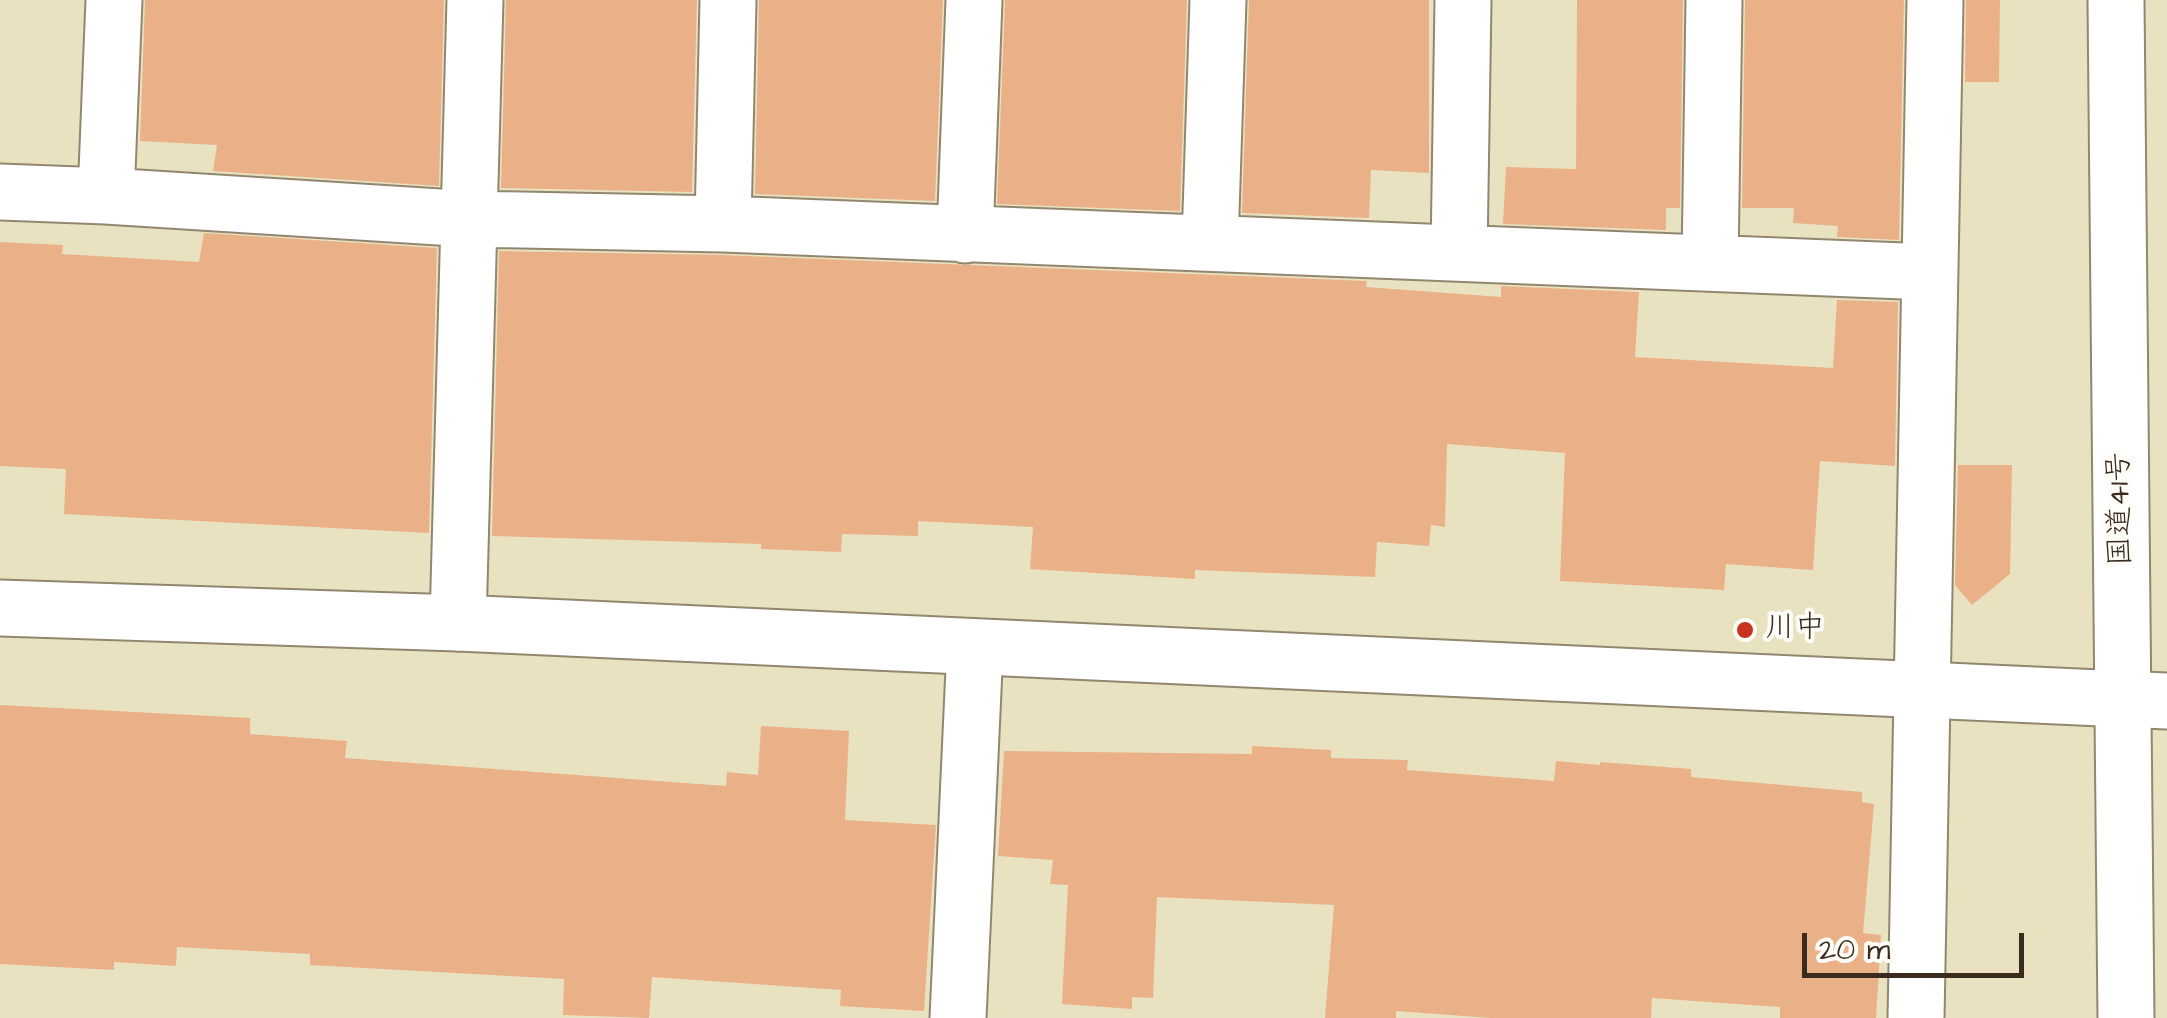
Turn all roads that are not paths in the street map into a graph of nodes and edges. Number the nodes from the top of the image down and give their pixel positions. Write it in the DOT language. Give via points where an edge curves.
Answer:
graph roads {
  1 [pos="114,0"];
  2 [pos="476,0"];
  3 [pos="728,0"];
  4 [pos="974,0"];
  5 [pos="1218,0"];
  6 [pos="1463,0"];
  7 [pos="1714,0"];
  8 [pos="1935,0"];
  9 [pos="2116,0"];
  10 [pos="0,192"];
  11 [pos="106,196"];
  12 [pos="470,218"];
  13 [pos="723,224"];
  14 [pos="965,234"];
  15 [pos="1210,243"];
  16 [pos="1459,253"];
  17 [pos="1710,263"];
  18 [pos="1929,272"];
  19 [pos="0,608"];
  20 [pos="458,623"];
  21 [pos="975,647"];
  22 [pos="1921,691"];
  23 [pos="2146,700"];
  24 [pos="958,1018"];
  25 [pos="1916,1018"];
  26 [pos="2126,1018"];
  1 -- 11 [label="main road"];
  2 -- 12 [label="main road"];
  3 -- 13 [label="main road"];
  4 -- 14 [label="main road"];
  5 -- 15 [label="main road"];
  6 -- 16 [label="main road"];
  7 -- 17 [label="main road"];
  8 -- 18 [label="main road"];
  9 -- 23 [label="main road, 国道41号"];
  10 -- 11 [label="main road"];
  11 -- 12 [label="main road"];
  12 -- 13 [label="main road"];
  12 -- 20 [label="main road"];
  13 -- 14 [label="main road"];
  14 -- 15 [label="main road"];
  15 -- 16 [label="main road"];
  16 -- 17 [label="main road"];
  17 -- 18 [label="main road"];
  18 -- 22 [label="main road"];
  19 -- 20 [label="main road"];
  20 -- 21 [label="main road"];
  21 -- 22 [label="main road"];
  21 -- 24 [label="main road"];
  22 -- 23 [label="main road"];
  22 -- 25 [label="main road"];
  23 -- 26 [label="main road, 国道41号"];
}
